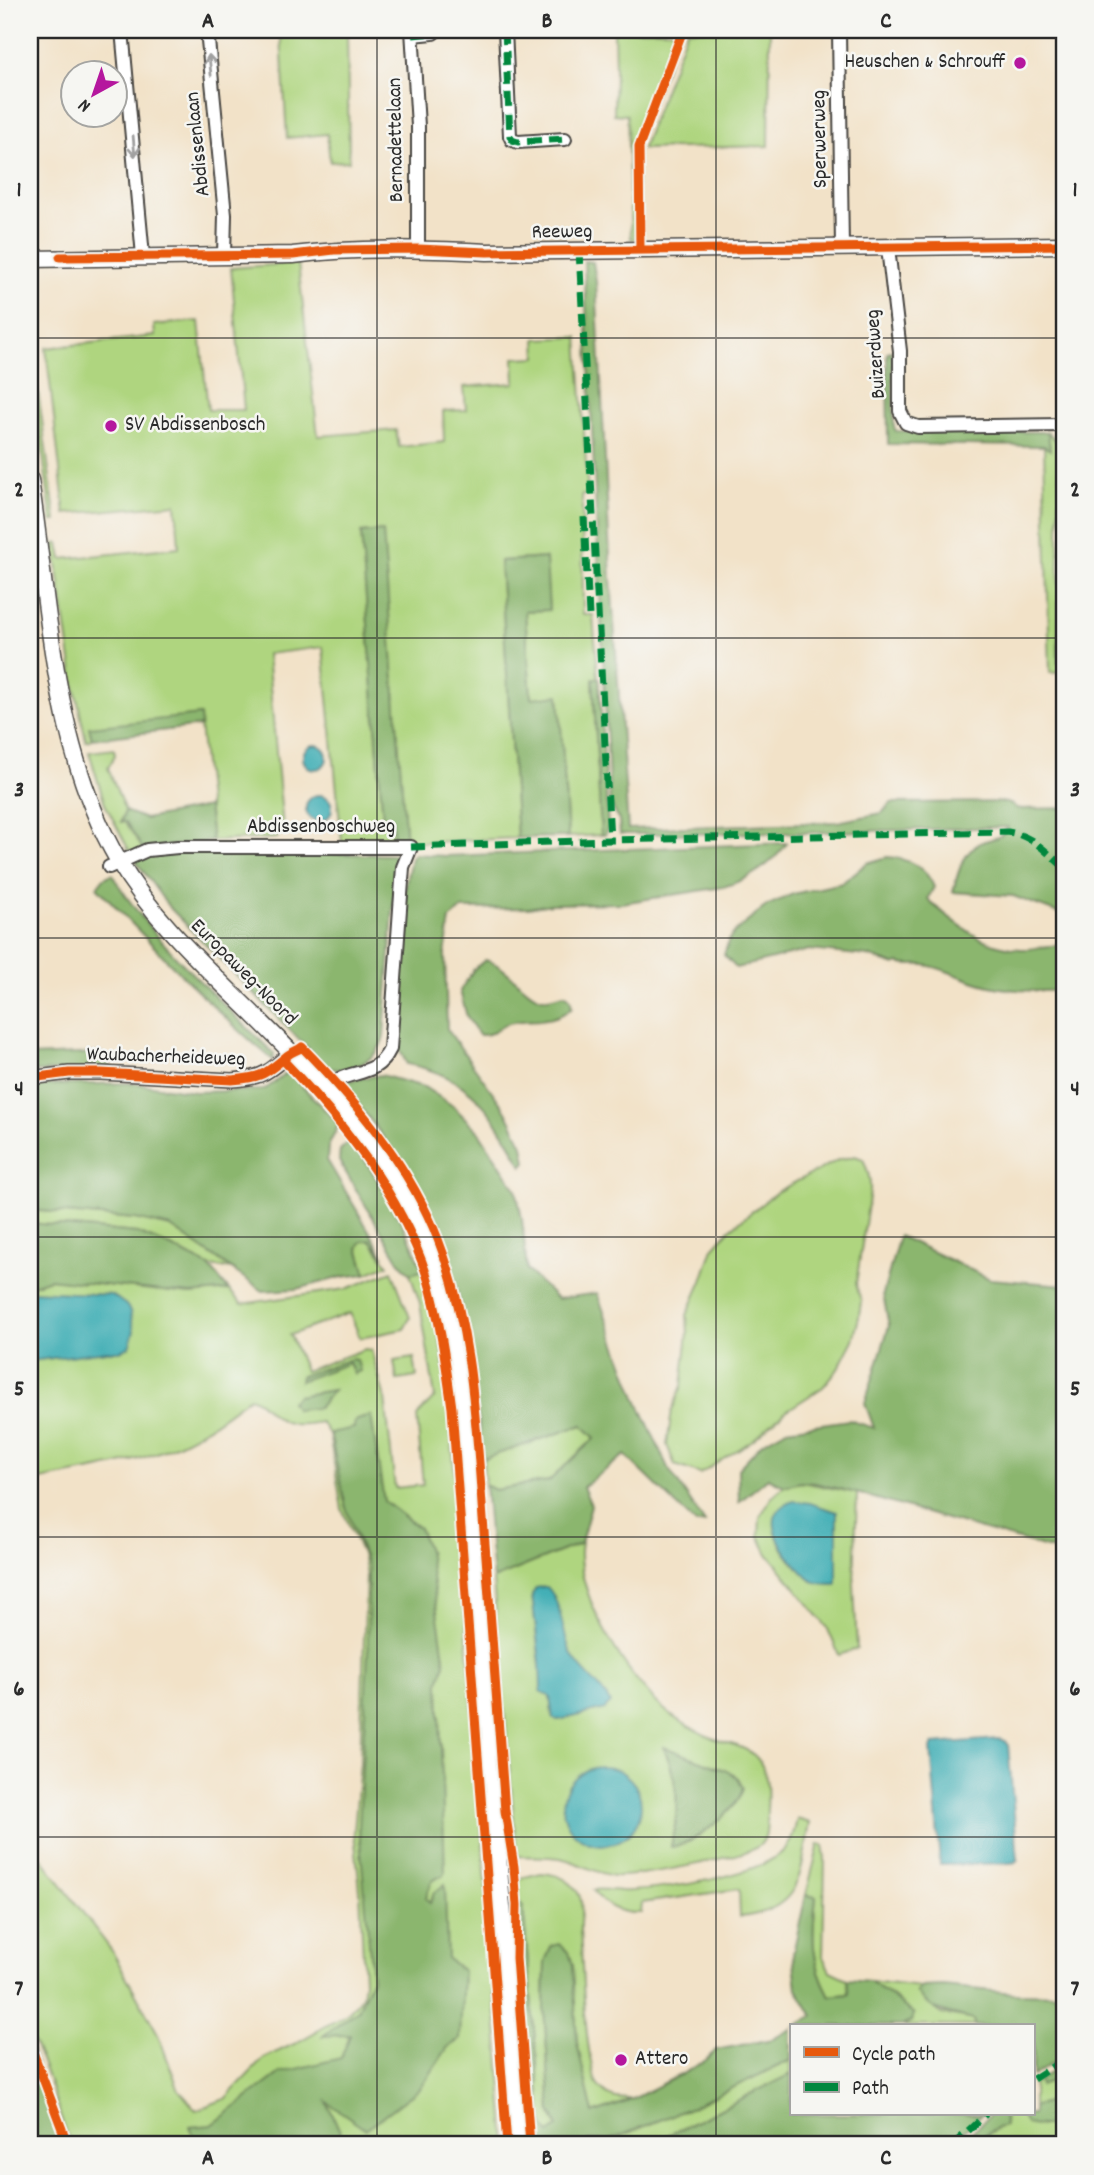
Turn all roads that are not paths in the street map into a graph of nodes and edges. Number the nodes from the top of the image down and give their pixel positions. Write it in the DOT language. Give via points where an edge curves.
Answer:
graph roads {
  1 [pos="122,30"];
  2 [pos="207,30"];
  3 [pos="436,30"];
  4 [pos="505,30"];
  5 [pos="839,30"];
  6 [pos="412,32"];
  7 [pos="565,139"];
  8 [pos="1064,245"];
  9 [pos="842,248"];
  10 [pos="888,248"];
  11 [pos="418,249"];
  12 [pos="224,255"];
  13 [pos="144,256"];
  14 [pos="30,259"];
  15 [pos="1064,425"];
  16 [pos="30,480"];
  17 [pos="114,865"];
  18 [pos="291,1052"];
  19 [pos="30,1078"];
  20 [pos="326,1087"];
  21 [pos="520,2145"];
  1 -- 13 [label="street, one-way"];
  12 -- 2 [label="street, Abdissenlaan, one-way" via="225,215"];
  3 -- 6 [label="street"];
  4 -- 7 [label="street" via="512,140"];
  5 -- 9 [label="street, Sperwerweg"];
  6 -- 11 [label="street, Bernadettelaan"];
  8 -- 10 [label="street, Reeweg"];
  9 -- 10 [label="street, Reeweg"];
  9 -- 11 [label="street, Reeweg"];
  10 -- 15 [label="street, Buizerdweg" via="900,351 900,411 906,423 919,427"];
  11 -- 12 [label="street, Reeweg"];
  12 -- 13 [label="street, Reeweg"];
  13 -- 14 [label="street, Reeweg"];
  16 -- 17 [label="street, Europaweg-Noord" via="72,747"];
  17 -- 18 [label="street, Europaweg-Noord" via="186,948"];
  17 -- 20 [label="street, Abdissenboschweg" via="146,850 178,847 411,847 403,867 390,1049 373,1069 334,1080"];
  18 -- 19 [label="street, Waubacherheideweg" via="254,1079 80,1073"];
  18 -- 20 [label="street, Europaweg-Noord"];
  20 -- 21 [label="street, Europaweg-Noord" via="370,1142 412,1209 436,1269 454,1339 464,1408"];
}
